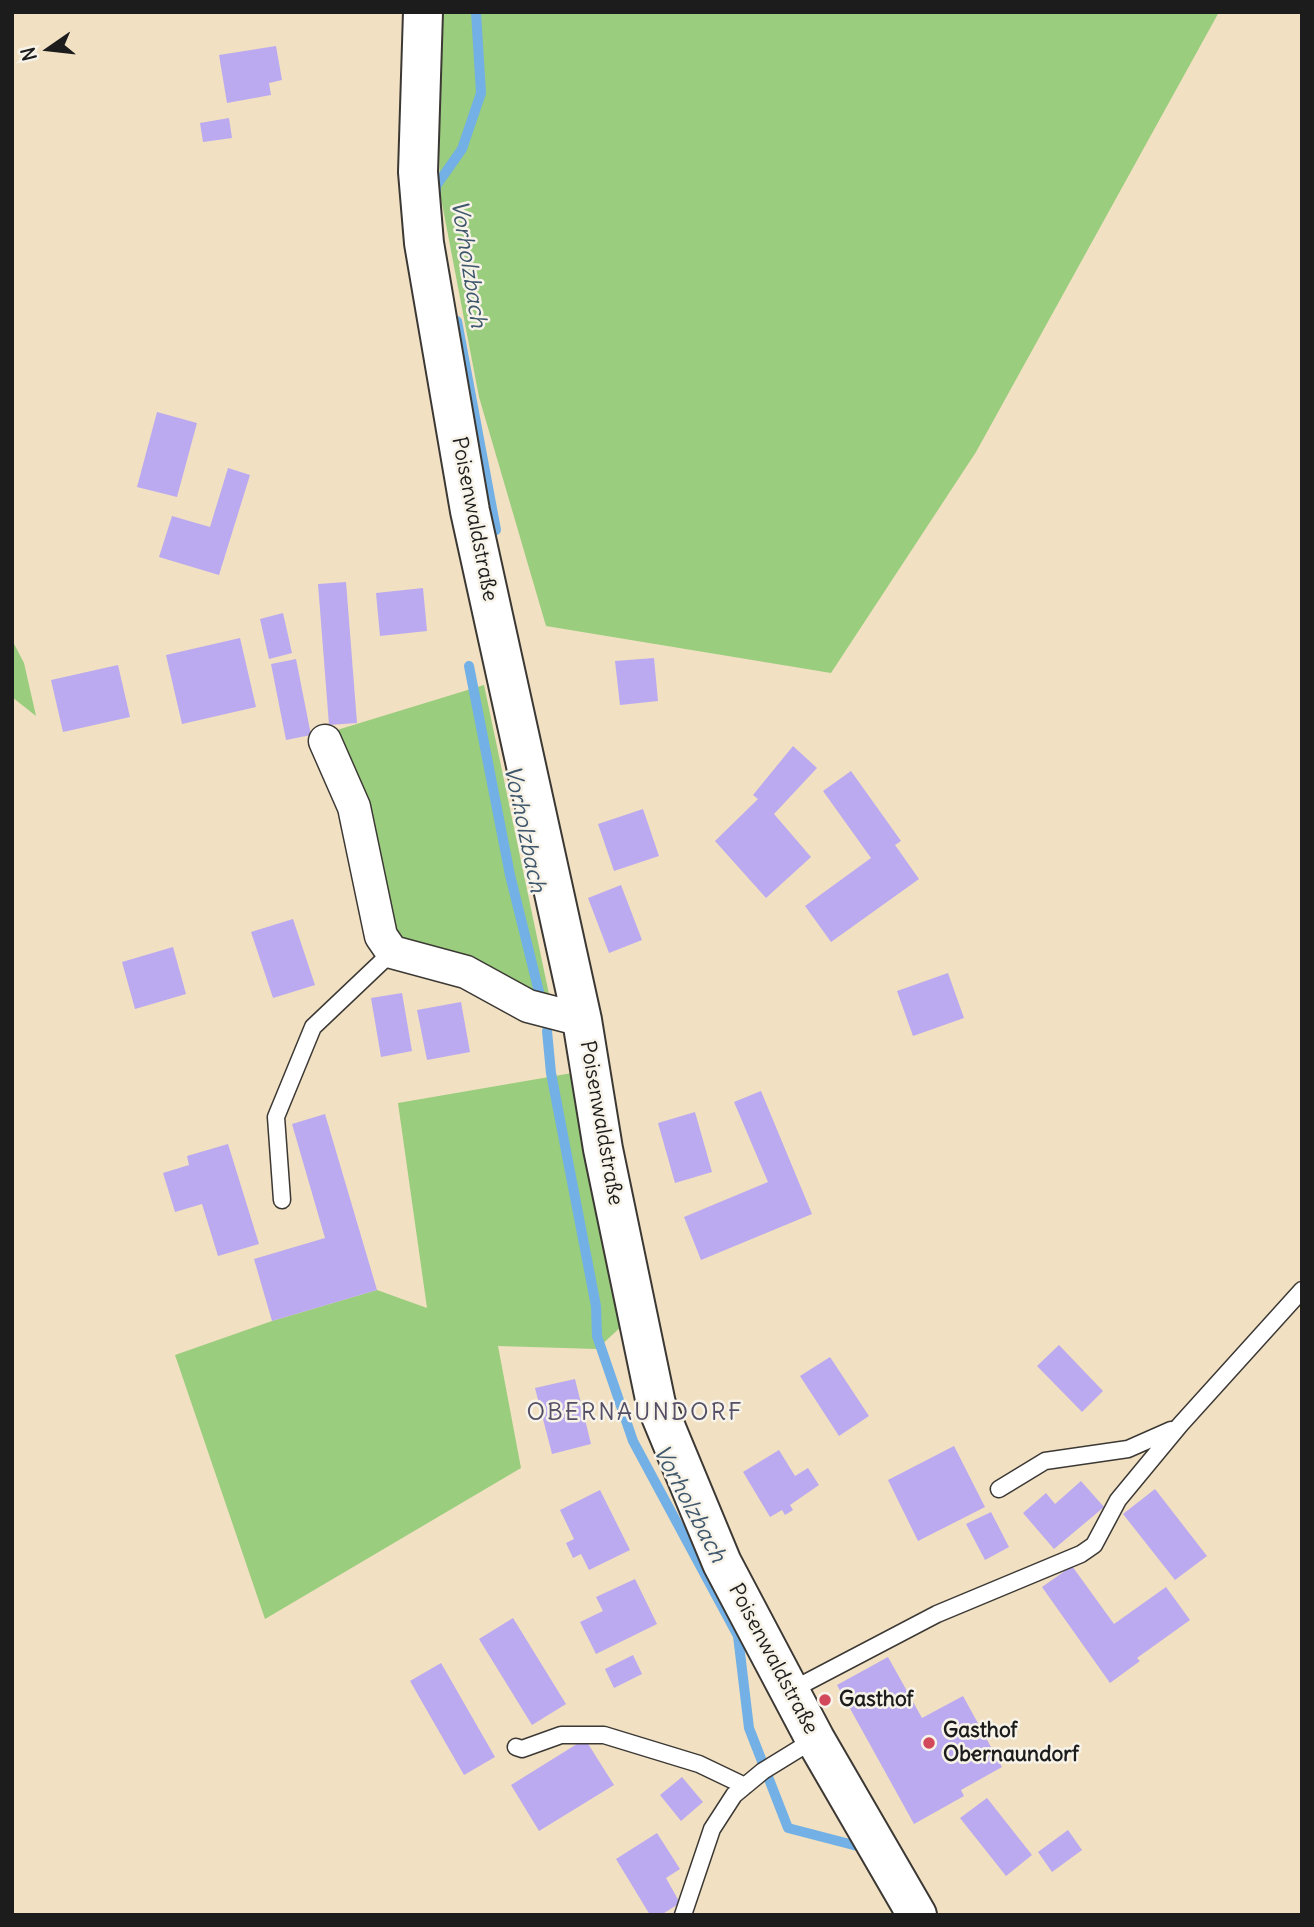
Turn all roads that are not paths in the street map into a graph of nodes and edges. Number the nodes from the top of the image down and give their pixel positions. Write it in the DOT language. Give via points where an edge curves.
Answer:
graph roads {
  1 [pos="423,12"];
  2 [pos="325,741"];
  3 [pos="392,952"];
  4 [pos="582,1020"];
  5 [pos="282,1200"];
  6 [pos="1302,1290"];
  7 [pos="1180,1425"];
  8 [pos="999,1489"];
  9 [pos="790,1691"];
  10 [pos="816,1740"];
  11 [pos="516,1747"];
  12 [pos="747,1784"];
  13 [pos="683,1915"];
  14 [pos="917,1915"];
  1 -- 4 [label="street, Poisenwaldstraße" via="418,172 424,243 470,511"];
  2 -- 3 [label="street" via="354,807 382,936"];
  3 -- 4 [label="street, Poisenwaldstraße" via="466,972 528,1006"];
  3 -- 5 [label="lane" via="313,1027 276,1117"];
  4 -- 9 [label="street, Poisenwaldstraße" via="603,1149 656,1404 722,1563"];
  6 -- 7 [label="lane"];
  7 -- 8 [label="lane" via="1128,1449 1045,1461"];
  7 -- 9 [label="lane" via="1118,1500 1094,1545 1081,1554 937,1614"];
  9 -- 10 [label="street, Poisenwaldstraße"];
  10 -- 12 [label="lane"];
  10 -- 14 [label="street, Poisenwaldstraße"];
  11 -- 12 [label="lane" via="561,1735 604,1735"];
  12 -- 13 [label="lane" via="734,1795 712,1829"];
}
